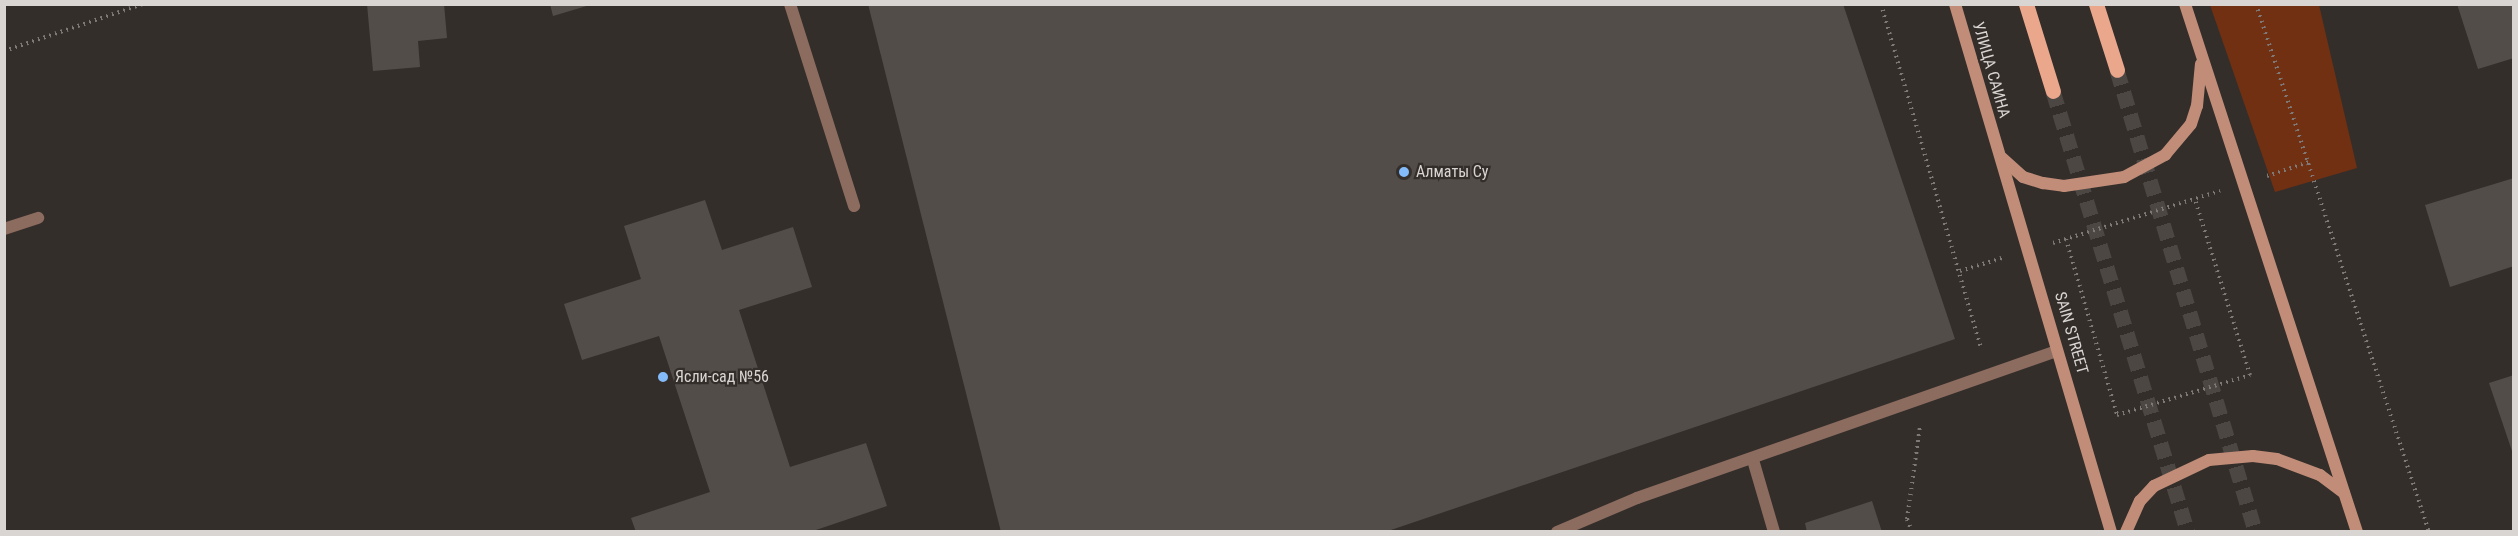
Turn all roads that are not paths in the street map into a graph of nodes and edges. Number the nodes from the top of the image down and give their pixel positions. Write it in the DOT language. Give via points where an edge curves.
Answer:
graph roads {
  1 [pos="790,4"];
  2 [pos="1955,4"];
  3 [pos="2026,4"];
  4 [pos="2096,4"];
  5 [pos="2185,4"];
  6 [pos="2202,53"];
  7 [pos="2117,70"];
  8 [pos="2053,91"];
  9 [pos="1995,144"];
  10 [pos="854,206"];
  11 [pos="38,218"];
  12 [pos="4,229"];
  13 [pos="2057,351"];
  14 [pos="1753,460"];
  15 [pos="2345,494"];
  16 [pos="1557,531"];
  17 [pos="1774,531"];
  18 [pos="2111,531"];
  19 [pos="2126,531"];
  20 [pos="2357,531"];
  1 -- 10 [label="lane"];
  2 -- 9 [label="main road, УЛИЦА САИНА"];
  3 -- 8 [label="main road"];
  4 -- 7 [label="main road"];
  5 -- 6 [label="main road"];
  6 -- 9 [label="main road" via="2200,90 2191,124 2165,154 2124,177 2064,186 2043,183 2011,170"];
  6 -- 15 [label="main road"];
  9 -- 13 [label="main road, SAIN STREET"];
  11 -- 12 [label="lane"];
  13 -- 14 [label="lane"];
  13 -- 18 [label="main road, SAIN STREET"];
  14 -- 16 [label="lane" via="1637,498"];
  14 -- 17 [label="lane"];
  15 -- 19 [label="main road" via="2320,475 2277,459 2253,456 2209,460 2154,486 2140,501"];
  15 -- 20 [label="main road"];
}
